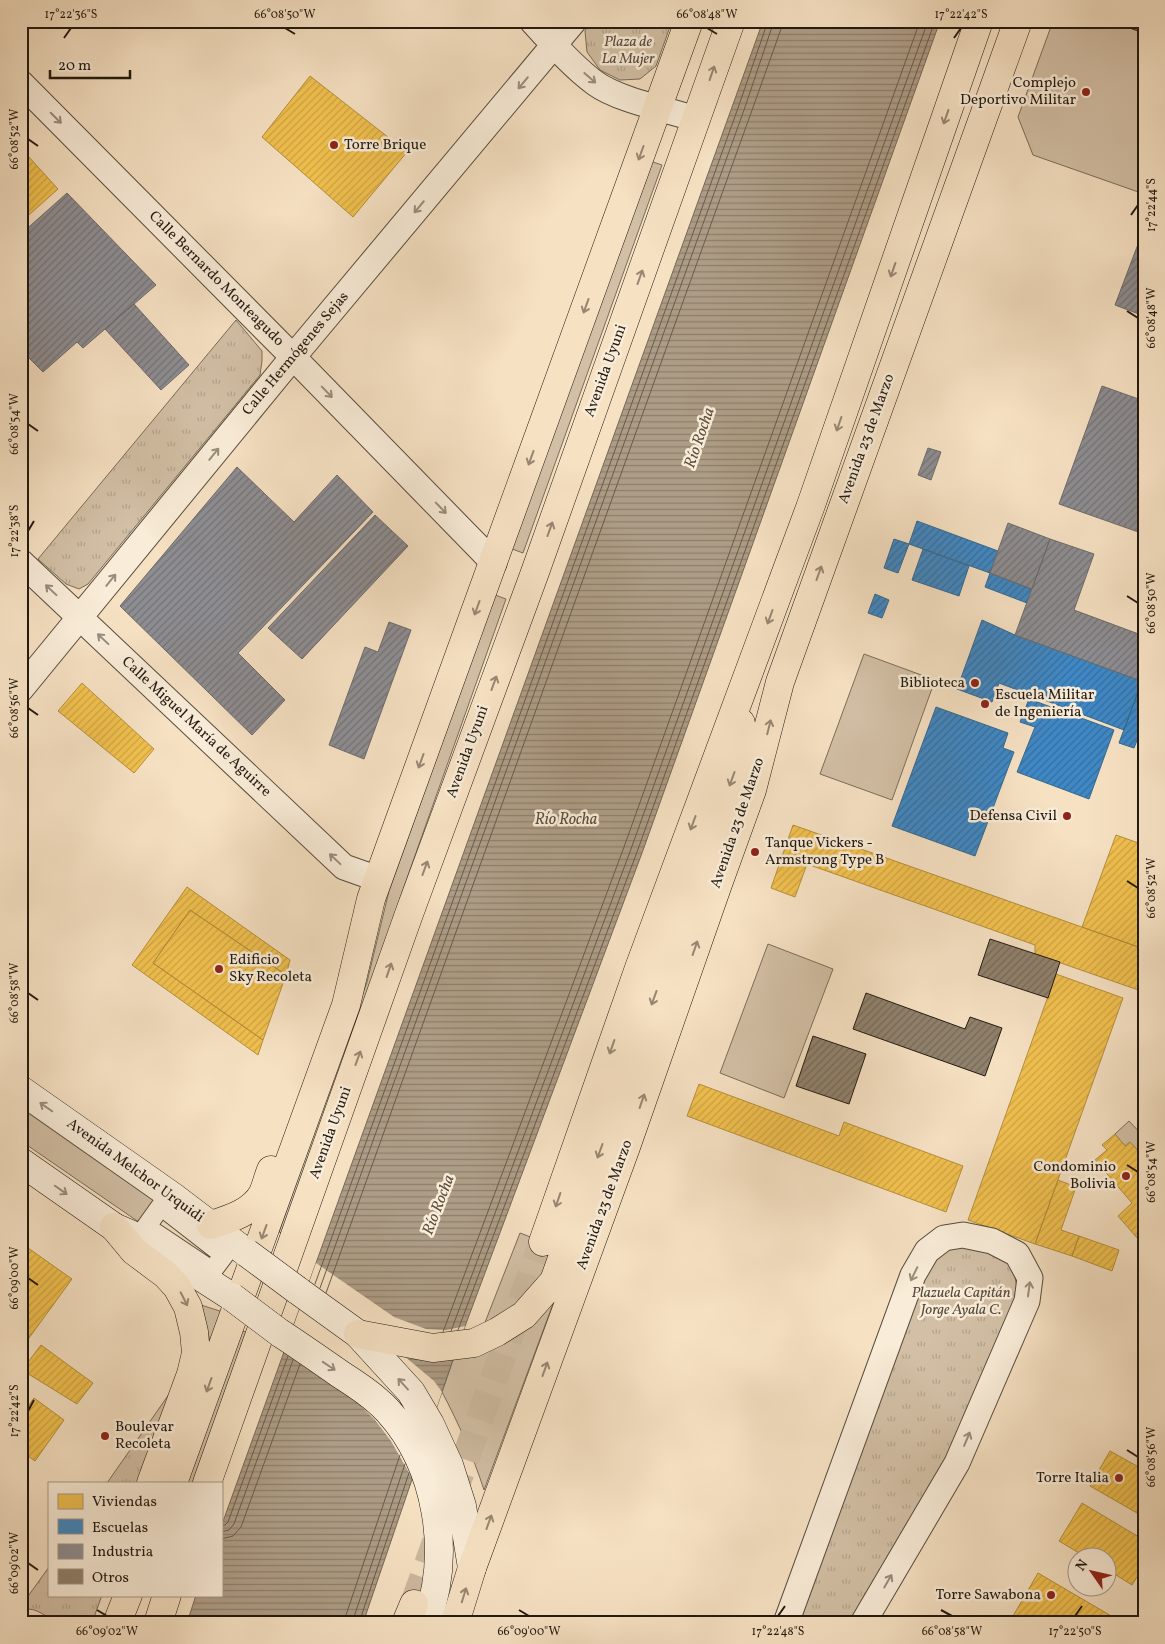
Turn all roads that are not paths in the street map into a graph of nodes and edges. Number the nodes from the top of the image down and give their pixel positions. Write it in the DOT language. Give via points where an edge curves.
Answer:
graph roads {
  1 [pos="532,21"];
  2 [pos="574,21"];
  3 [pos="688,21"];
  4 [pos="731,21"];
  5 [pos="980,21"];
  6 [pos="1018,21"];
  7 [pos="554,45"];
  8 [pos="21,83"];
  9 [pos="658,107"];
  10 [pos="696,119"];
  11 [pos="293,357"];
  12 [pos="21,562"];
  13 [pos="494,563"];
  14 [pos="80,617"];
  15 [pos="746,679"];
  16 [pos="21,689"];
  17 [pos="375,889"];
  18 [pos="21,1090"];
  19 [pos="21,1162"];
  20 [pos="211,1225"];
  21 [pos="114,1228"];
  22 [pos="544,1242"];
  23 [pos="358,1334"];
  24 [pos="152,1482"];
  25 [pos="173,1482"];
  26 [pos="207,1482"];
  27 [pos="472,1568"];
  28 [pos="167,1596"];
  29 [pos="415,1616"];
  30 [pos="158,1623"];
  31 [pos="455,1623"];
  32 [pos="786,1623"];
  33 [pos="863,1623"];
  1 -- 7 [label="street"];
  2 -- 7 [label="street, Calle Hermógenes Sejas"];
  3 -- 9 [label="main road, Avenida Uyuni"];
  10 -- 4 [label="main road, Avenida Uyuni, one-way"];
  5 -- 15 [label="main road, Avenida 23 de Marzo, one-way" via="811,506"];
  27 -- 6 [label="main road, Avenida 23 de Marzo, one-way" via="752,790 780,682"];
  7 -- 9 [label="street, one-way" via="595,83 611,92"];
  7 -- 11 [label="street, Calle Hermógenes Sejas, one-way"];
  8 -- 11 [label="street, Calle Bernardo Monteagudo, one-way"];
  9 -- 10 [label="street"];
  9 -- 13 [label="main road, Avenida Uyuni, one-way"];
  26 -- 10 [label="main road, Avenida Uyuni, one-way" via="408,914 534,575"];
  11 -- 13 [label="street, Calle Bernardo Monteagudo, one-way"];
  14 -- 11 [label="street, Calle Hermógenes Sejas, one-way"];
  14 -- 12 [label="street, Calle Miguel María de Aguirre, one-way"];
  13 -- 17 [label="main road, Avenida Uyuni, one-way"];
  14 -- 16 [label="street, Calle Hermógenes Sejas"];
  17 -- 14 [label="street, Calle Miguel María de Aguirre, one-way" via="344,867"];
  15 -- 22 [label="main road, Avenida 23 de Marzo, one-way" via="639,968"];
  15 -- 23 [label="main road, one-way" via="736,768 554,1281 524,1315 474,1342 433,1348"];
  17 -- 20 [label="main road" via="340,970 263,1193 246,1211"];
  17 -- 25 [label="main road, Avenida Uyuni, one-way" via="346,1005"];
  20 -- 18 [label="main road, Avenida Melchor Urquidi, one-way"];
  19 -- 21 [label="main road, one-way"];
  20 -- 23 [label="main road, Avenida Melchor Urquidi, bridge"];
  21 -- 24 [label="main road, one-way" via="134,1251 177,1287 188,1307 194,1332 196,1353 191,1374"];
  21 -- 29 [label="main road, one-way, bridge" via="142,1239 232,1297 372,1395 401,1427 419,1457 432,1498 440,1540 438,1572"];
  27 -- 23 [label="main road, Avenida Melchor Urquidi, one-way" via="462,1506 430,1424 411,1392"];
  31 -- 27 [label="main road, Avenida 23 de Marzo, one-way"];
  28 -- 30 [label="main road"];
  33 -- 32 [label="street, one-way" via="956,1463 1027,1301 1030,1278 1016,1254 992,1242 963,1235 944,1238 926,1251 913,1274"];
}
